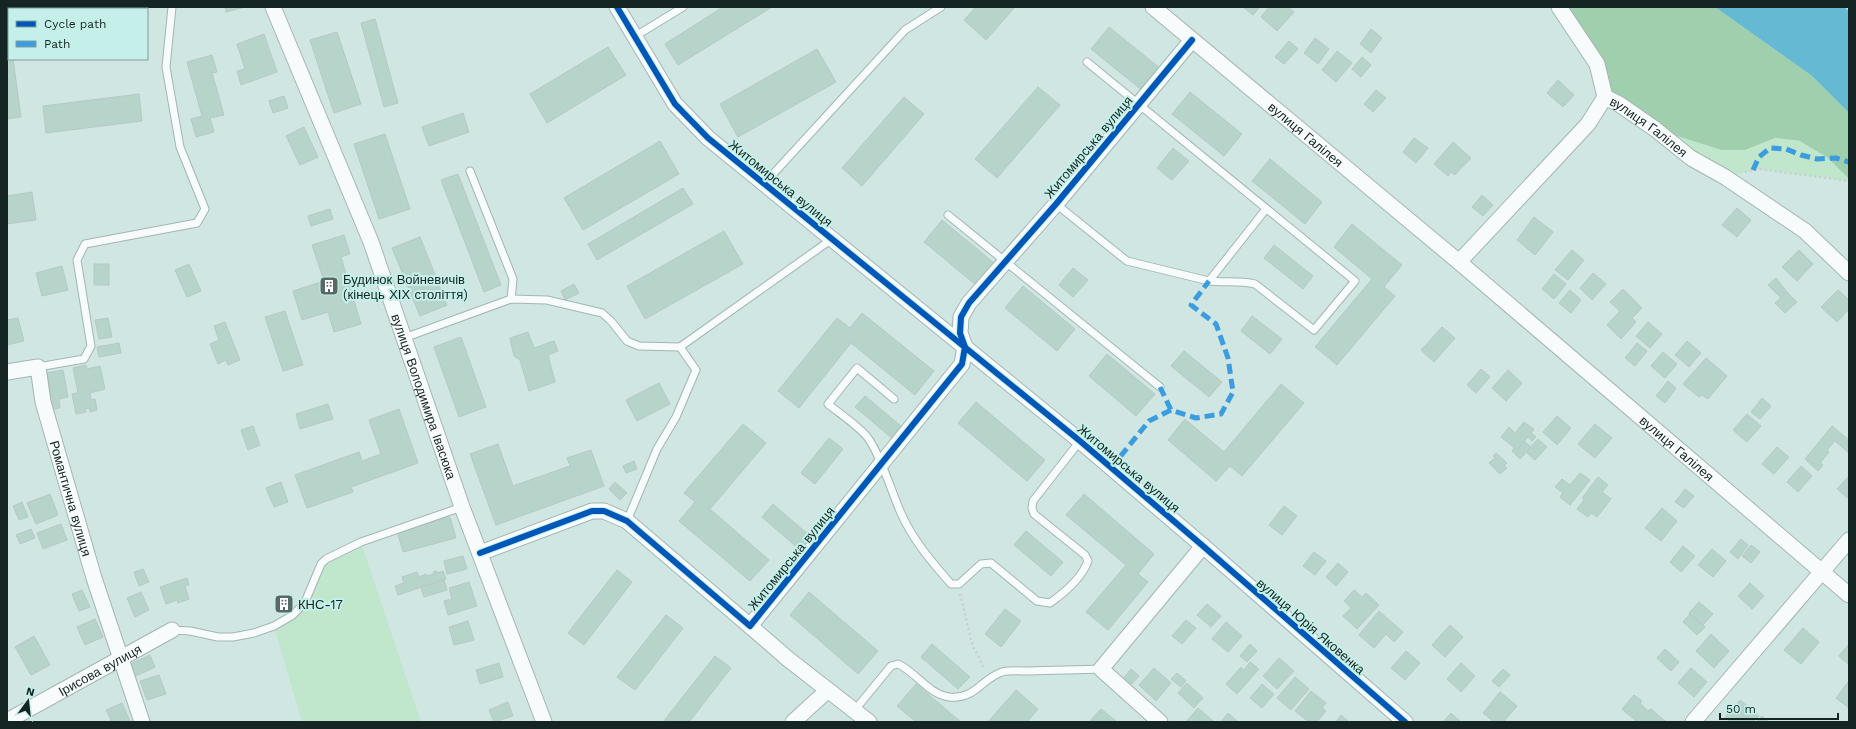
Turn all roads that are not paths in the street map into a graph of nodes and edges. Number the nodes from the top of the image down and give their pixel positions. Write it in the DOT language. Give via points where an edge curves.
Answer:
graph roads {
  1 [pos="172,7"];
  2 [pos="616,7"];
  3 [pos="684,7"];
  4 [pos="942,7"];
  5 [pos="1153,7"];
  6 [pos="1559,7"];
  7 [pos="275,8"];
  8 [pos="634,37"];
  9 [pos="1192,40"];
  10 [pos="1087,62"];
  11 [pos="1605,97"];
  12 [pos="1138,104"];
  13 [pos="470,171"];
  14 [pos="764,184"];
  15 [pos="1056,204"];
  16 [pos="1266,209"];
  17 [pos="948,215"];
  18 [pos="833,239"];
  19 [pos="1005,262"];
  20 [pos="1459,262"];
  21 [pos="1849,273"];
  22 [pos="1209,280"];
  23 [pos="511,300"];
  24 [pos="403,338"];
  25 [pos="680,347"];
  26 [pos="965,347"];
  27 [pos="38,367"];
  28 [pos="7,372"];
  29 [pos="1160,387"];
  30 [pos="894,399"];
  31 [pos="1080,441"];
  32 [pos="881,464"];
  33 [pos="462,507"];
  34 [pos="626,521"];
  35 [pos="1849,540"];
  36 [pos="1204,546"];
  37 [pos="480,554"];
  38 [pos="1822,572"];
  39 [pos="1849,595"];
  40 [pos="750,626"];
  41 [pos="172,630"];
  42 [pos="122,658"];
  43 [pos="1101,669"];
  44 [pos="828,690"];
  45 [pos="854,711"];
  46 [pos="7,721"];
  47 [pos="142,722"];
  48 [pos="544,722"];
  49 [pos="793,722"];
  50 [pos="869,722"];
  51 [pos="1160,722"];
  52 [pos="1405,722"];
  53 [pos="1693,722"];
  1 -- 27 [label="lane" via="166,67 180,147 205,209 197,223 86,244 77,260 91,346 84,359"];
  2 -- 8 [label="street, Житомирська вулиця"];
  3 -- 8 [label="lane"];
  4 -- 14 [label="lane" via="906,30"];
  5 -- 9 [label="street, вулиця Галілея"];
  6 -- 11 [label="street" via="1597,64"];
  7 -- 24 [label="street, вулиця Володимира Івасюка" via="371,242"];
  8 -- 14 [label="street, Житомирська вулиця" via="675,104 708,138"];
  9 -- 12 [label="street, Житомирська вулиця"];
  9 -- 20 [label="street, вулиця Галілея"];
  10 -- 12 [label="lane"];
  11 -- 20 [label="street, вулиця Галілея" via="1588,124"];
  11 -- 21 [label="street, вулиця Галілея" via="1656,129 1691,158 1725,177 1805,231"];
  12 -- 15 [label="street, Житомирська вулиця"];
  12 -- 16 [label="lane"];
  13 -- 23 [label="lane" via="513,279"];
  14 -- 18 [label="street, Житомирська вулиця"];
  15 -- 19 [label="street, Житомирська вулиця"];
  15 -- 22 [label="lane" via="1127,261"];
  16 -- 22 [label="lane"];
  16 -- 22 [label="lane" via="1355,281 1314,330 1255,284"];
  17 -- 19 [label="lane"];
  18 -- 25 [label="lane"];
  18 -- 26 [label="street, Житомирська вулиця"];
  19 -- 26 [label="street, Житомирська вулиця" via="969,303 961,317 960,333"];
  19 -- 29 [label="lane"];
  20 -- 38 [label="street, вулиця Галілея"];
  23 -- 24 [label="lane"];
  23 -- 25 [label="lane" via="547,300 602,312 627,341 639,346"];
  24 -- 33 [label="street, вулиця Володимира Івасюка"];
  25 -- 34 [label="lane" via="696,370 676,417 657,449"];
  26 -- 31 [label="street, Житомирська вулиця"];
  26 -- 32 [label="street, Житомирська вулиця" via="962,364"];
  27 -- 28 [label="street"];
  27 -- 42 [label="street, Романтична вулиця" via="43,402 94,578"];
  30 -- 32 [label="lane" via="857,368 828,404 868,438"];
  31 -- 32 [label="lane" via="1033,501 1034,514 1085,555 1088,561 1085,570 1050,603 1037,601 991,563 981,564 959,584 951,584 923,552 900,513"];
  31 -- 36 [label="street, Житомирська вулиця"];
  32 -- 40 [label="street, Житомирська вулиця"];
  33 -- 37 [label="street, вулиця Володимира Івасюка"];
  33 -- 41 [label="lane" via="361,542 326,559 321,564 305,602 293,615 274,626 233,637"];
  34 -- 37 [label="street, Житомирська вулиця" via="604,511 592,511"];
  34 -- 40 [label="street, Житомирська вулиця"];
  35 -- 38 [label="street"];
  36 -- 43 [label="street"];
  36 -- 52 [label="street, вулиця Юрія Яковенка"];
  37 -- 48 [label="street, вулиця Володимира Івасюка"];
  38 -- 39 [label="street, вулиця Галілея"];
  38 -- 53 [label="street"];
  40 -- 44 [label="street"];
  41 -- 42 [label="street, Ірисова вулиця"];
  42 -- 46 [label="street, Ірисова вулиця"];
  42 -- 47 [label="street, Романтична вулиця"];
  43 -- 45 [label="lane" via="1003,672 985,681 976,691 960,697 948,697 936,693 907,668 898,664 891,666"];
  43 -- 51 [label="street"];
  44 -- 45 [label="street"];
  44 -- 49 [label="street"];
  45 -- 50 [label="street"];
}
